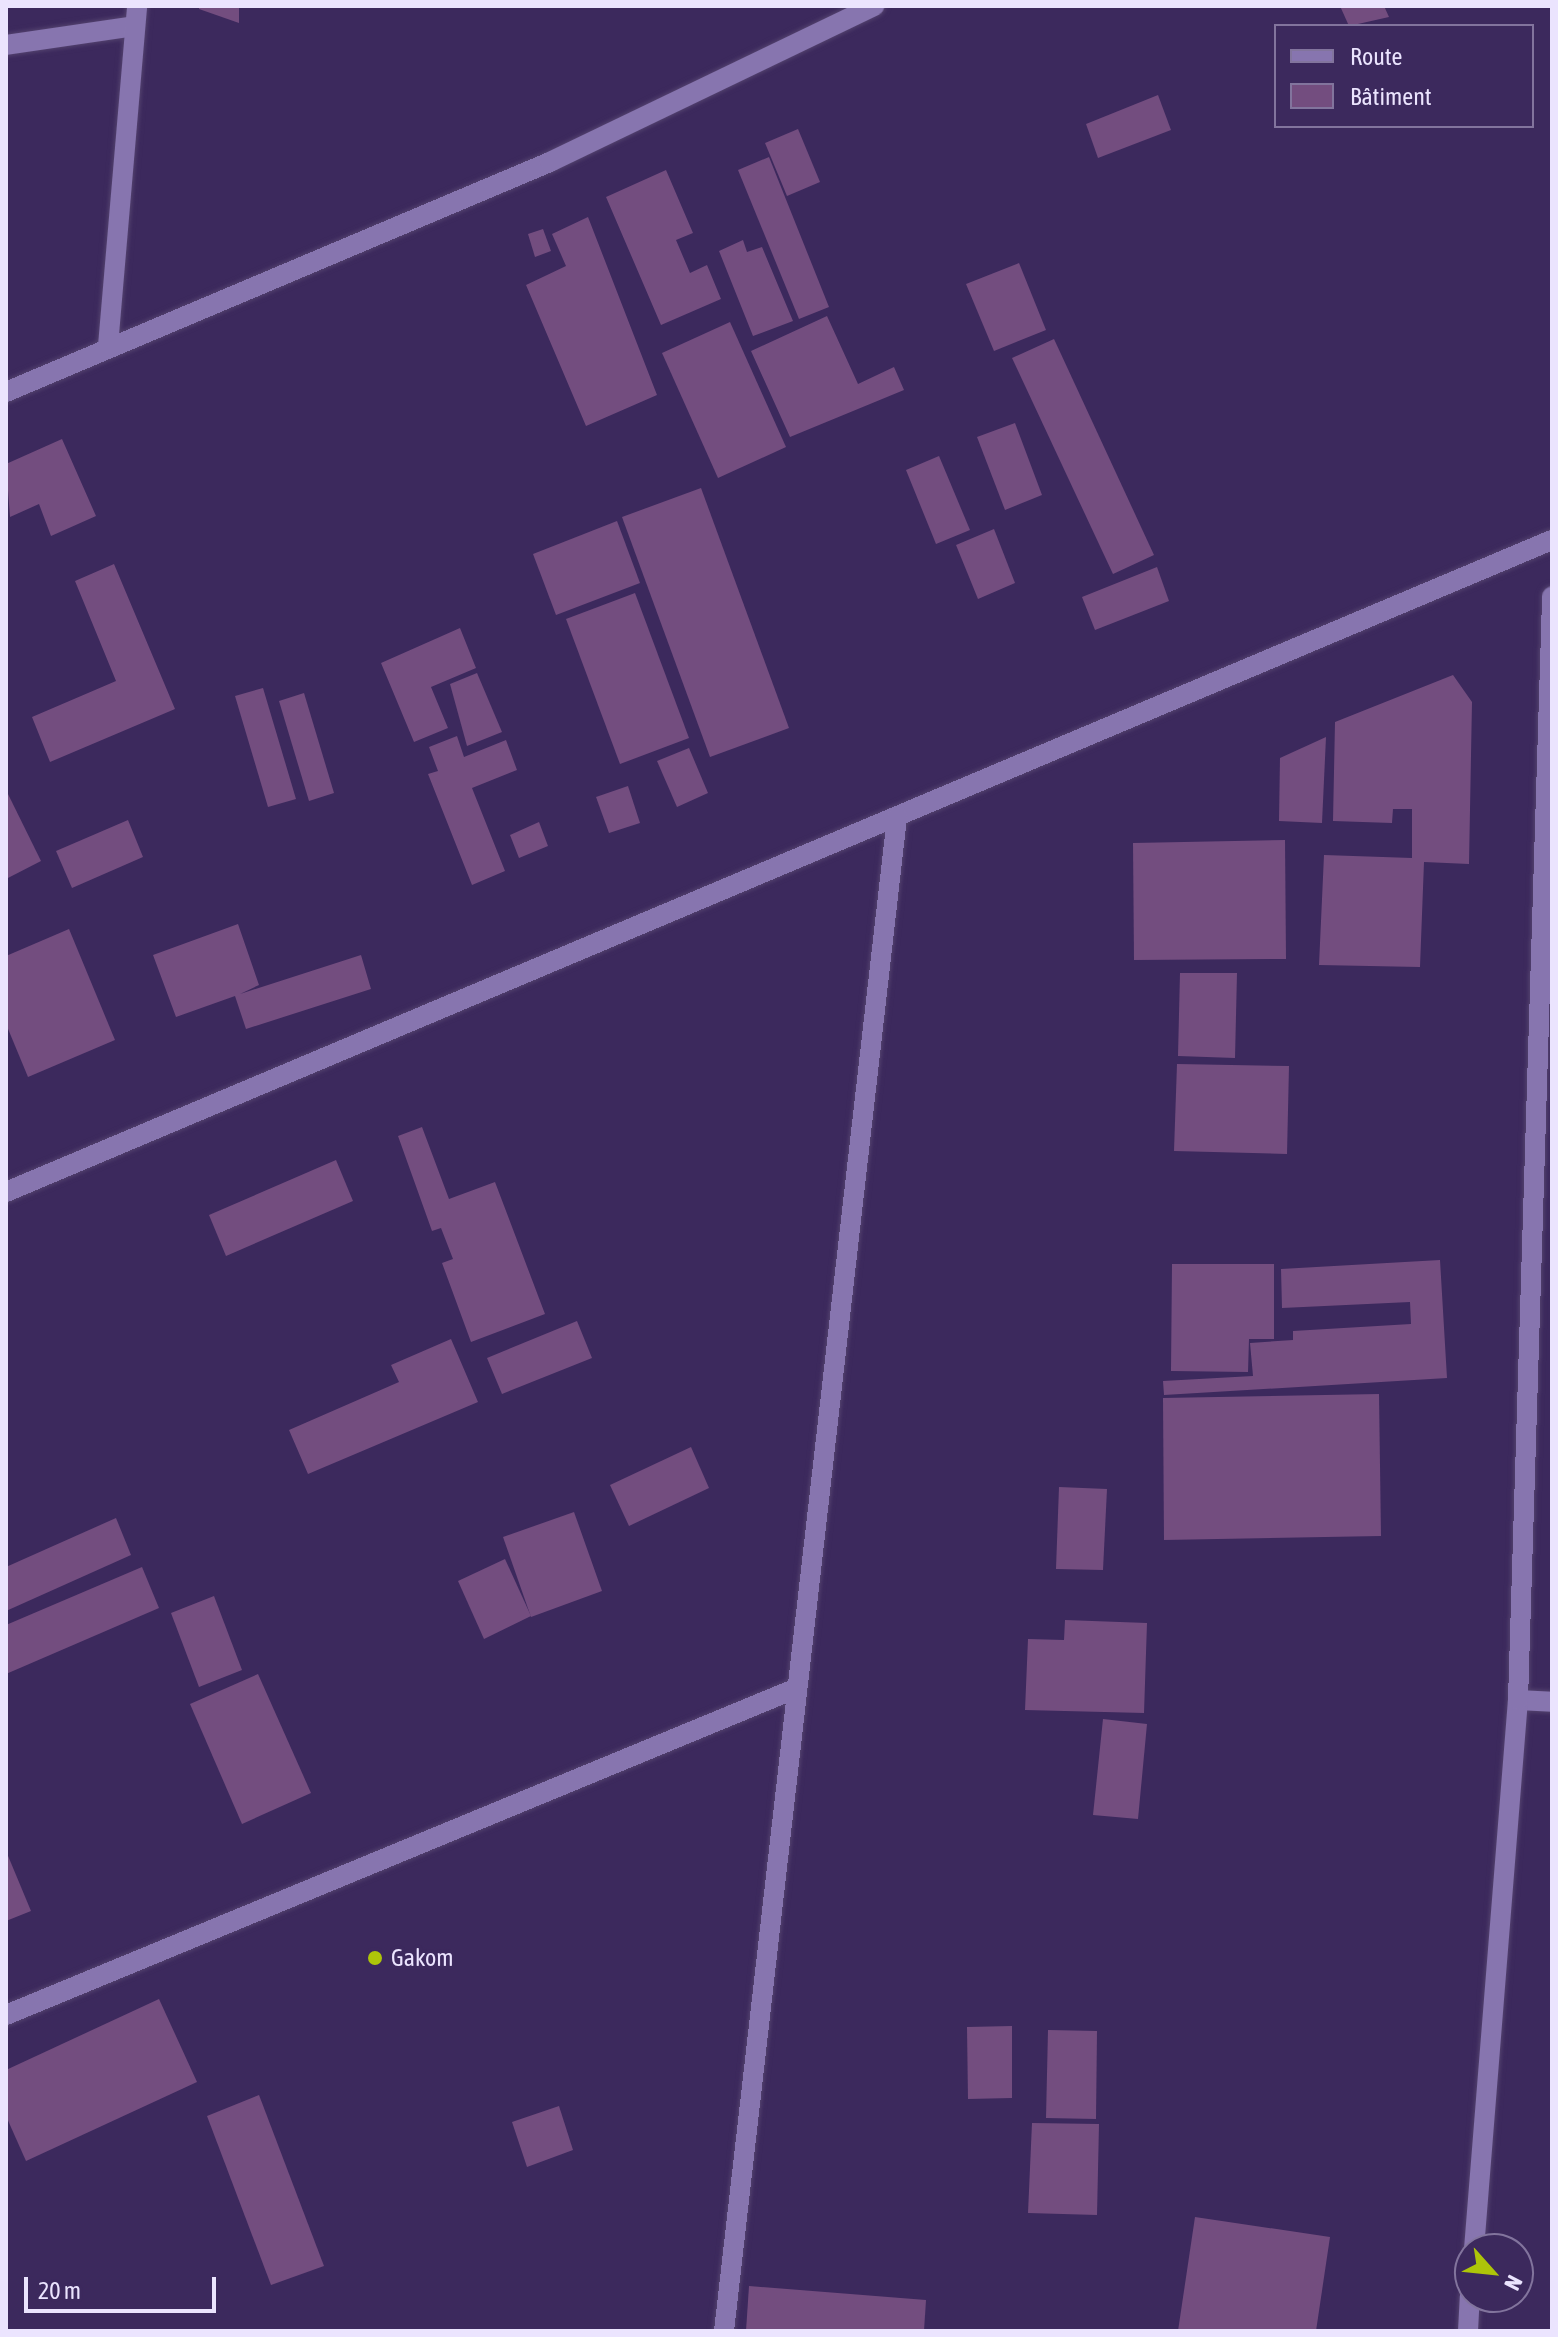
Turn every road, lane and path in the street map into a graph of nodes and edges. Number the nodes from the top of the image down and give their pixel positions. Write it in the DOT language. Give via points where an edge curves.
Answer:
graph roads {
  1 [pos="874,6"];
  2 [pos="845,11"];
  3 [pos="136,16"];
  4 [pos="6,45"];
  5 [pos="108,346"];
  6 [pos="6,392"];
  7 [pos="1552,540"];
  8 [pos="1552,597"];
  9 [pos="897,817"];
  10 [pos="6,1192"];
  11 [pos="792,1690"];
  12 [pos="1518,1700"];
  13 [pos="1552,1702"];
  14 [pos="6,2015"];
  15 [pos="1475,2233"];
  16 [pos="724,2331"];
  1 -- 2 [label="street"];
  2 -- 5 [label="street" via="550,162"];
  3 -- 4 [label="street"];
  3 -- 5 [label="street"];
  5 -- 6 [label="street"];
  7 -- 9 [label="street"];
  8 -- 12 [label="street"];
  9 -- 10 [label="street"];
  9 -- 11 [label="street"];
  11 -- 14 [label="street"];
  11 -- 16 [label="street"];
  12 -- 13 [label="street"];
  12 -- 15 [label="street"];
}
